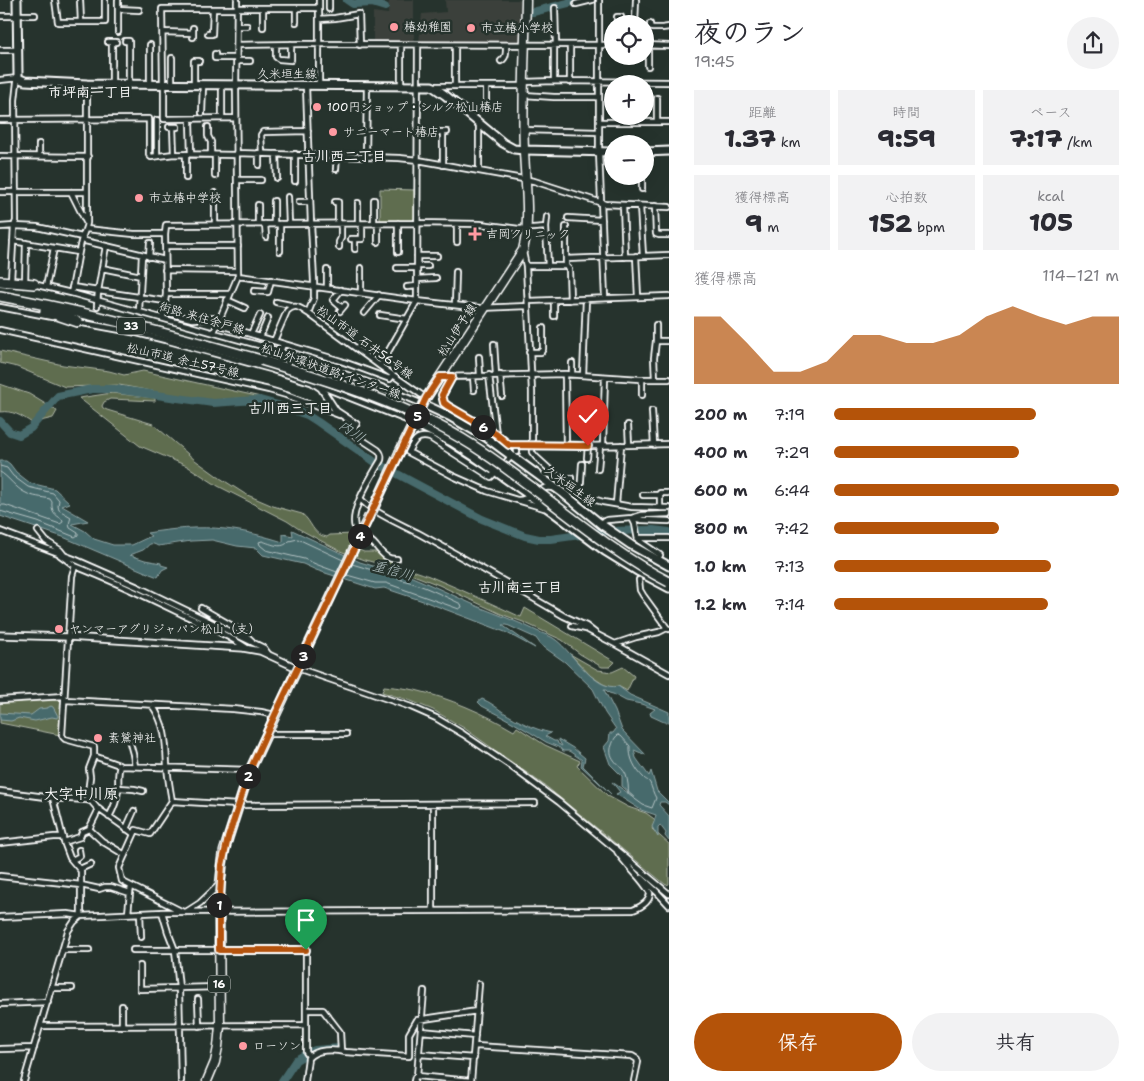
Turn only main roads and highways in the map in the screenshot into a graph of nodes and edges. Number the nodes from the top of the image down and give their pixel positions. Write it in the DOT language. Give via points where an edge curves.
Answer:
graph roads {
  1 [pos="17,0"];
  2 [pos="526,0"];
  3 [pos="524,150"];
  4 [pos="669,151"];
  5 [pos="604,152"];
  6 [pos="654,152"];
  7 [pos="0,281"];
  8 [pos="30,284"];
  9 [pos="0,296"];
  10 [pos="0,302"];
  11 [pos="78,322"];
  12 [pos="425,401"];
  13 [pos="414,423"];
  14 [pos="669,566"];
  15 [pos="669,582"];
  16 [pos="669,588"];
  17 [pos="207,1081"];
  1 -- 3 [label="main road, 久米垣生線" via="18,78 21,80 87,84 432,86 503,142 514,149"];
  2 -- 3 [label="main road, 松山伊予線 / 16"];
  3 -- 5 [label="main road"];
  3 -- 12 [label="main road, 松山伊予線 / 16" via="527,200 523,250"];
  4 -- 6 [label="main road"];
  7 -- 8 [label="highway"];
  9 -- 15 [label="highway, 松山外環状道路;インター線 / 33, bridge" via="166,333 336,383 404,409 476,448 621,554"];
  10 -- 11 [label="highway" via="42,310"];
  12 -- 13 [label="main road, 松山伊予線 / 16"];
  12 -- 14 [label="main road, 久米垣生線" via="487,438 600,524"];
  13 -- 16 [label="main road" via="452,442 605,551"];
  13 -- 17 [label="main road, 松山伊予線 / 16, bridge" via="266,734 238,805 224,851 220,884 220,1026 215,1062"];
}
